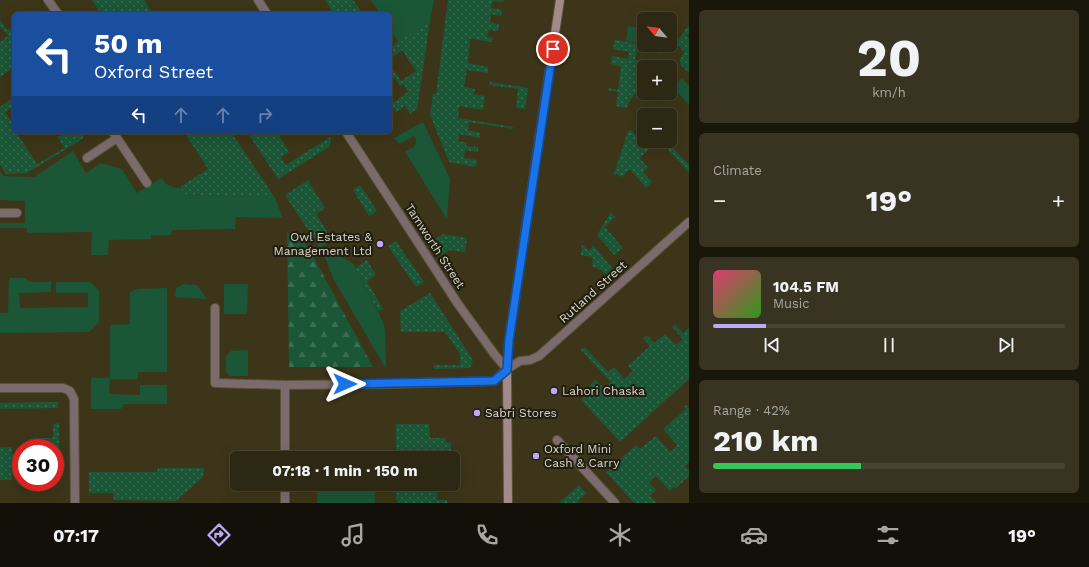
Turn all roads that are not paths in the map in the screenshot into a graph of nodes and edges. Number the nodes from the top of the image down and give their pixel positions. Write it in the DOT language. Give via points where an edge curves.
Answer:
graph roads {
  1 [pos="48,0"];
  2 [pos="258,0"];
  3 [pos="560,0"];
  4 [pos="57,12"];
  5 [pos="266,12"];
  6 [pos="347,134"];
  7 [pos="115,135"];
  8 [pos="87,158"];
  9 [pos="147,182"];
  10 [pos="0,213"];
  11 [pos="16,213"];
  12 [pos="689,222"];
  13 [pos="216,308"];
  14 [pos="507,370"];
  15 [pos="285,385"];
  16 [pos="0,388"];
  17 [pos="557,440"];
  18 [pos="285,451"];
  19 [pos="285,491"];
  20 [pos="75,503"];
  21 [pos="285,503"];
  22 [pos="508,503"];
  23 [pos="615,503"];
  1 -- 4 [label="street"];
  2 -- 5 [label="street"];
  3 -- 14 [label="main road" via="516,285"];
  6 -- 14 [label="street, Tamworth Street" via="458,304"];
  7 -- 8 [label="street"];
  7 -- 9 [label="street"];
  10 -- 11 [label="street"];
  12 -- 14 [label="street, Rutland Street" via="539,356 520,361"];
  13 -- 15 [label="street, Rutland Street" via="215,383"];
  14 -- 15 [label="street, Rutland Street" via="494,381"];
  14 -- 22 [label="main road"];
  15 -- 18 [label="street"];
  16 -- 20 [label="street" via="63,388 70,391 74,399"];
  17 -- 23 [label="street"];
  19 -- 21 [label="street"];
}
